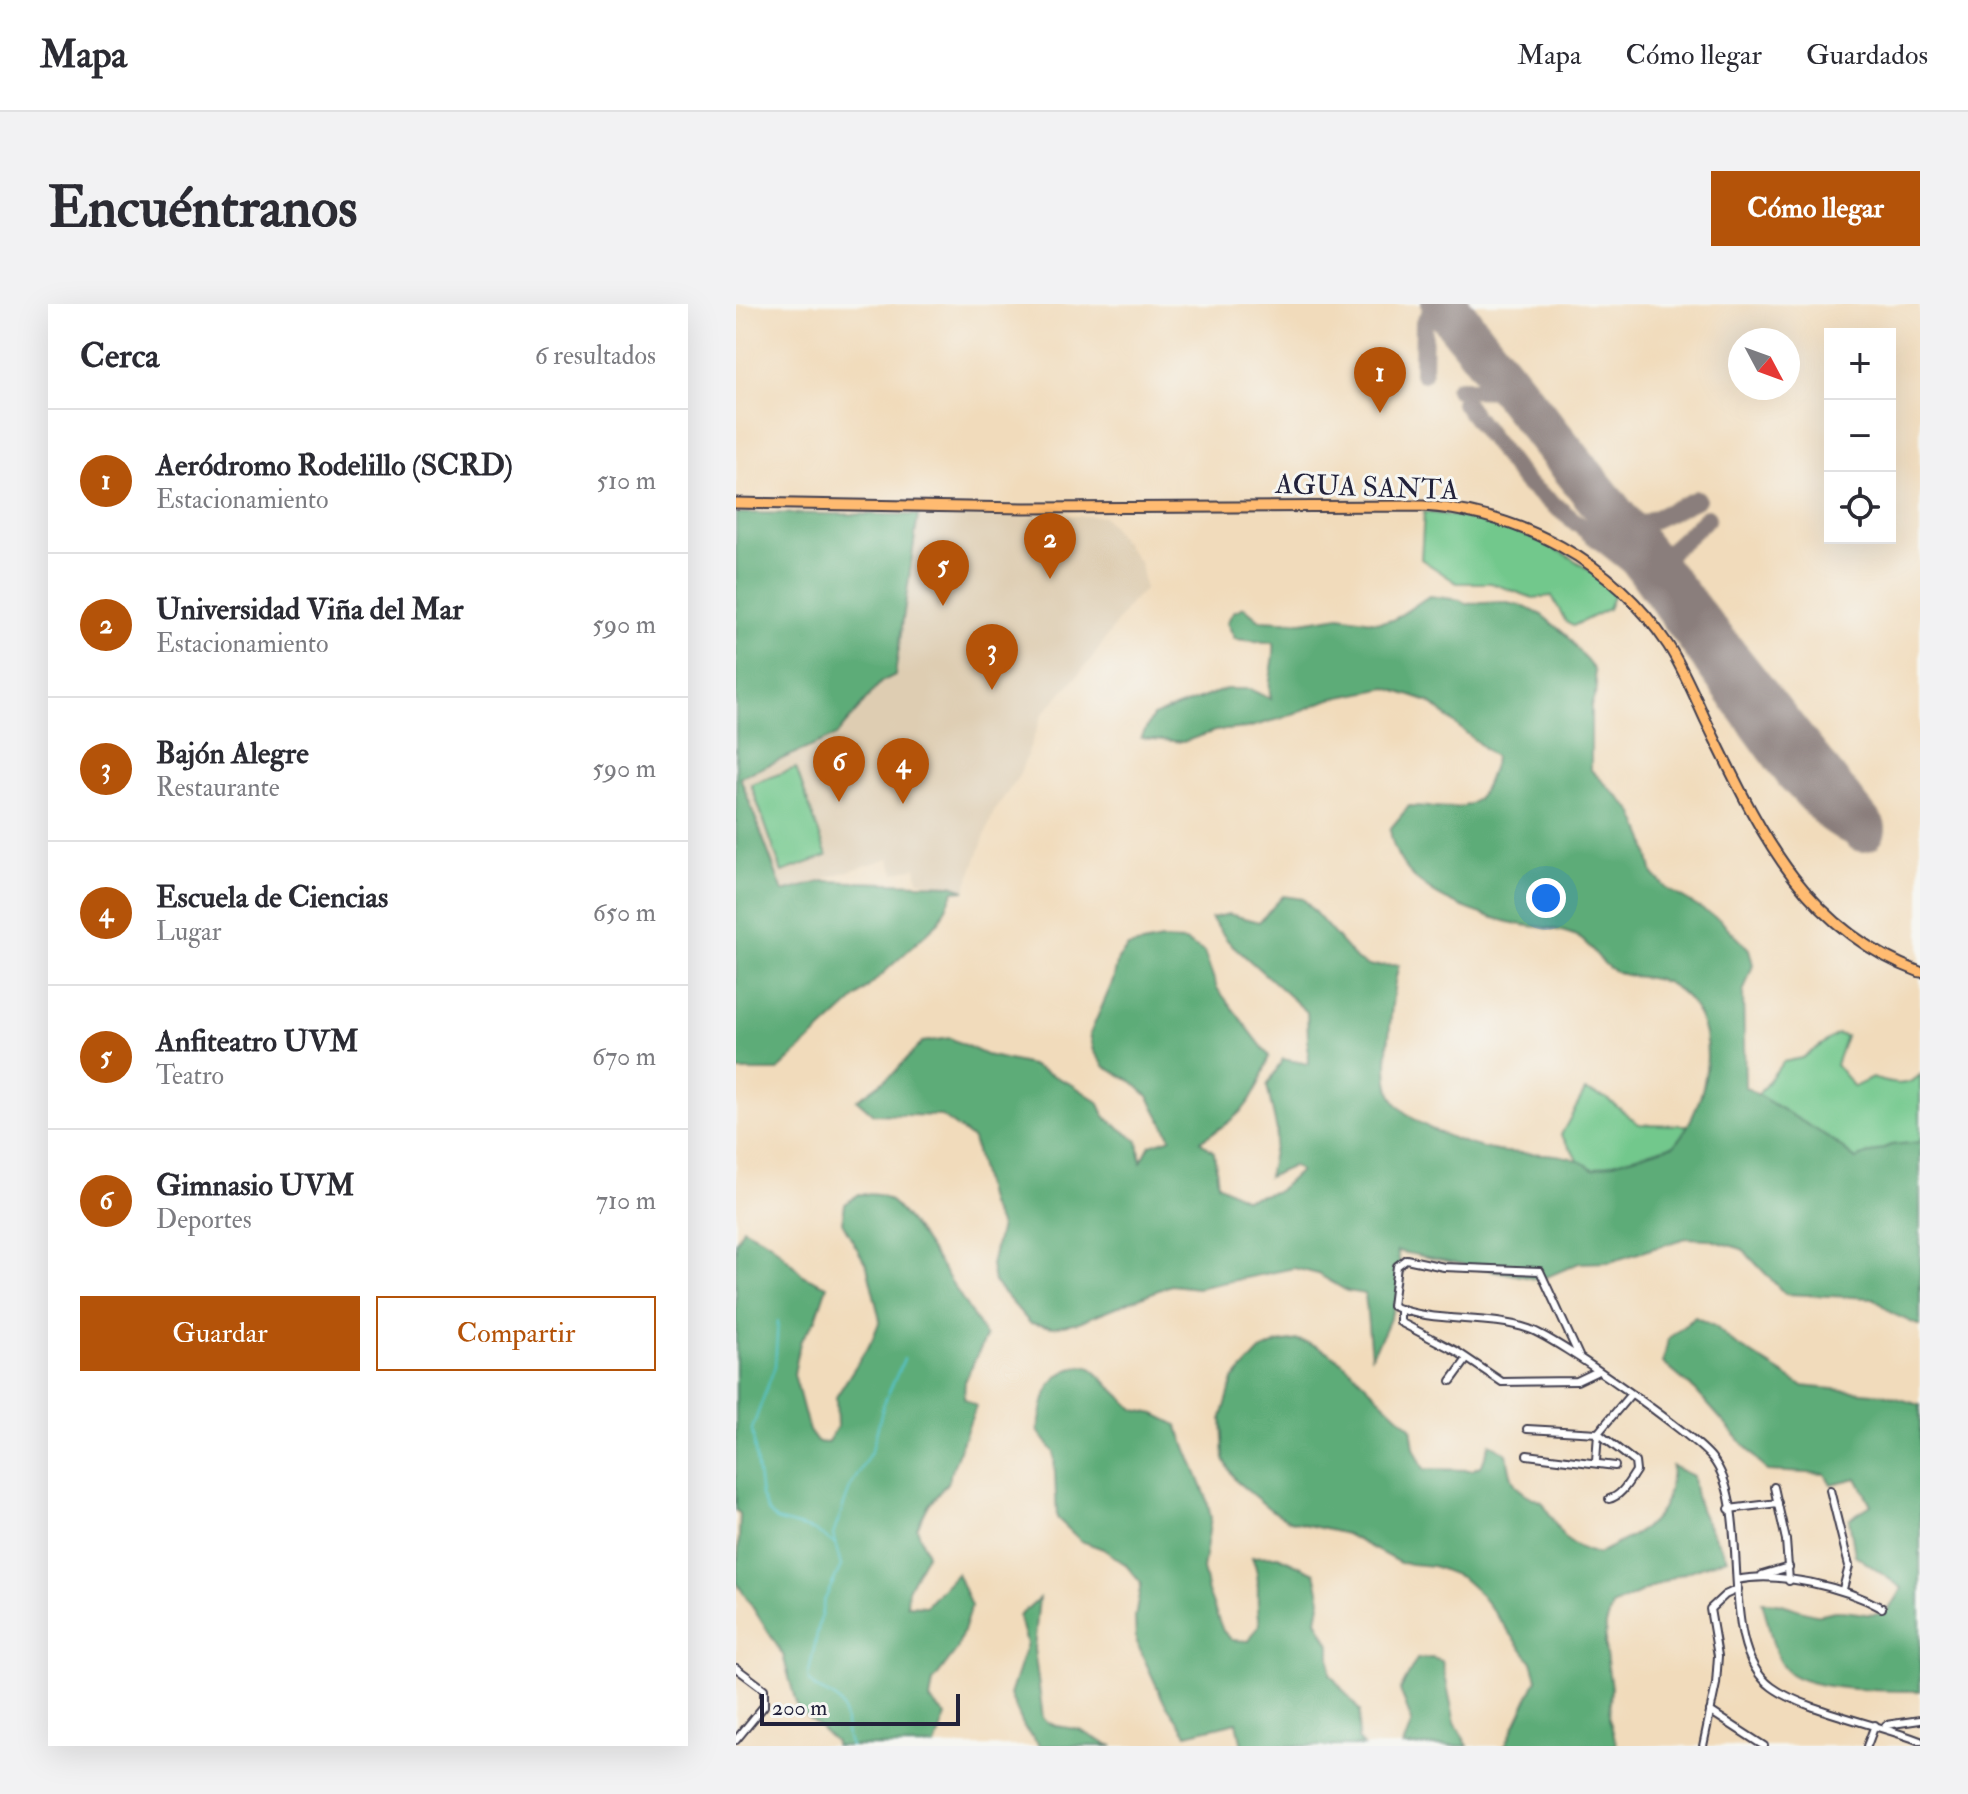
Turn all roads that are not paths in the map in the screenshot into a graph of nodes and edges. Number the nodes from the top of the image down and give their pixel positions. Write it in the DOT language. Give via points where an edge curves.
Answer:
graph roads {
  1 [pos="736,503"];
  2 [pos="1920,972"];
  3 [pos="1400,1309"];
  4 [pos="1580,1358"];
  5 [pos="1467,1359"];
  6 [pos="1596,1372"];
  7 [pos="1451,1381"];
  8 [pos="1630,1395"];
  9 [pos="1527,1429"];
  10 [pos="1598,1433"];
  11 [pos="1527,1455"];
  12 [pos="1596,1461"];
  13 [pos="1615,1466"];
  14 [pos="1774,1487"];
  15 [pos="1830,1490"];
  16 [pos="1609,1499"];
  17 [pos="1778,1503"];
  18 [pos="1729,1509"];
  19 [pos="1789,1567"];
  20 [pos="1761,1575"];
  21 [pos="1737,1580"];
  22 [pos="1789,1581"];
  23 [pos="1738,1589"];
  24 [pos="1843,1589"];
  25 [pos="1882,1608"];
  26 [pos="736,1668"];
  27 [pos="1710,1711"];
  28 [pos="1920,1720"];
  29 [pos="1879,1726"];
  30 [pos="736,1740"];
  31 [pos="1920,1741"];
  32 [pos="1703,1746"];
  33 [pos="1764,1746"];
  34 [pos="1867,1746"];
  1 -- 2 [label="main road, AGUA SANTA" via="1423,506 1468,511 1534,532 1602,574 1668,645 1769,844 1809,898 1856,939"];
  3 -- 4 [label="street" via="1530,1329"];
  3 -- 4 [label="street" via="1392,1306 1400,1260 1540,1271"];
  3 -- 5 [label="street" via="1400,1322"];
  4 -- 6 [label="street"];
  5 -- 6 [label="street" via="1502,1382 1577,1381"];
  5 -- 7 [label="street"];
  6 -- 8 [label="street"];
  8 -- 10 [label="street"];
  8 -- 18 [label="street" via="1711,1456 1723,1477"];
  9 -- 10 [label="street"];
  10 -- 12 [label="street"];
  10 -- 16 [label="street" via="1635,1462 1636,1471"];
  11 -- 12 [label="street"];
  12 -- 13 [label="street"];
  14 -- 17 [label="street"];
  15 -- 24 [label="street" via="1849,1566"];
  17 -- 18 [label="street"];
  17 -- 19 [label="street"];
  18 -- 21 [label="street"];
  19 -- 20 [label="street"];
  19 -- 22 [label="street"];
  20 -- 21 [label="street"];
  20 -- 22 [label="street"];
  21 -- 23 [label="street"];
  22 -- 24 [label="street"];
  23 -- 27 [label="street" via="1710,1609 1718,1656"];
  23 -- 29 [label="street" via="1747,1651 1763,1680 1787,1696"];
  24 -- 25 [label="street"];
  26 -- 30 [label="street" via="764,1689 764,1706"];
  27 -- 32 [label="street"];
  27 -- 33 [label="street"];
  28 -- 29 [label="street"];
  29 -- 31 [label="street"];
  29 -- 34 [label="street"];
}
